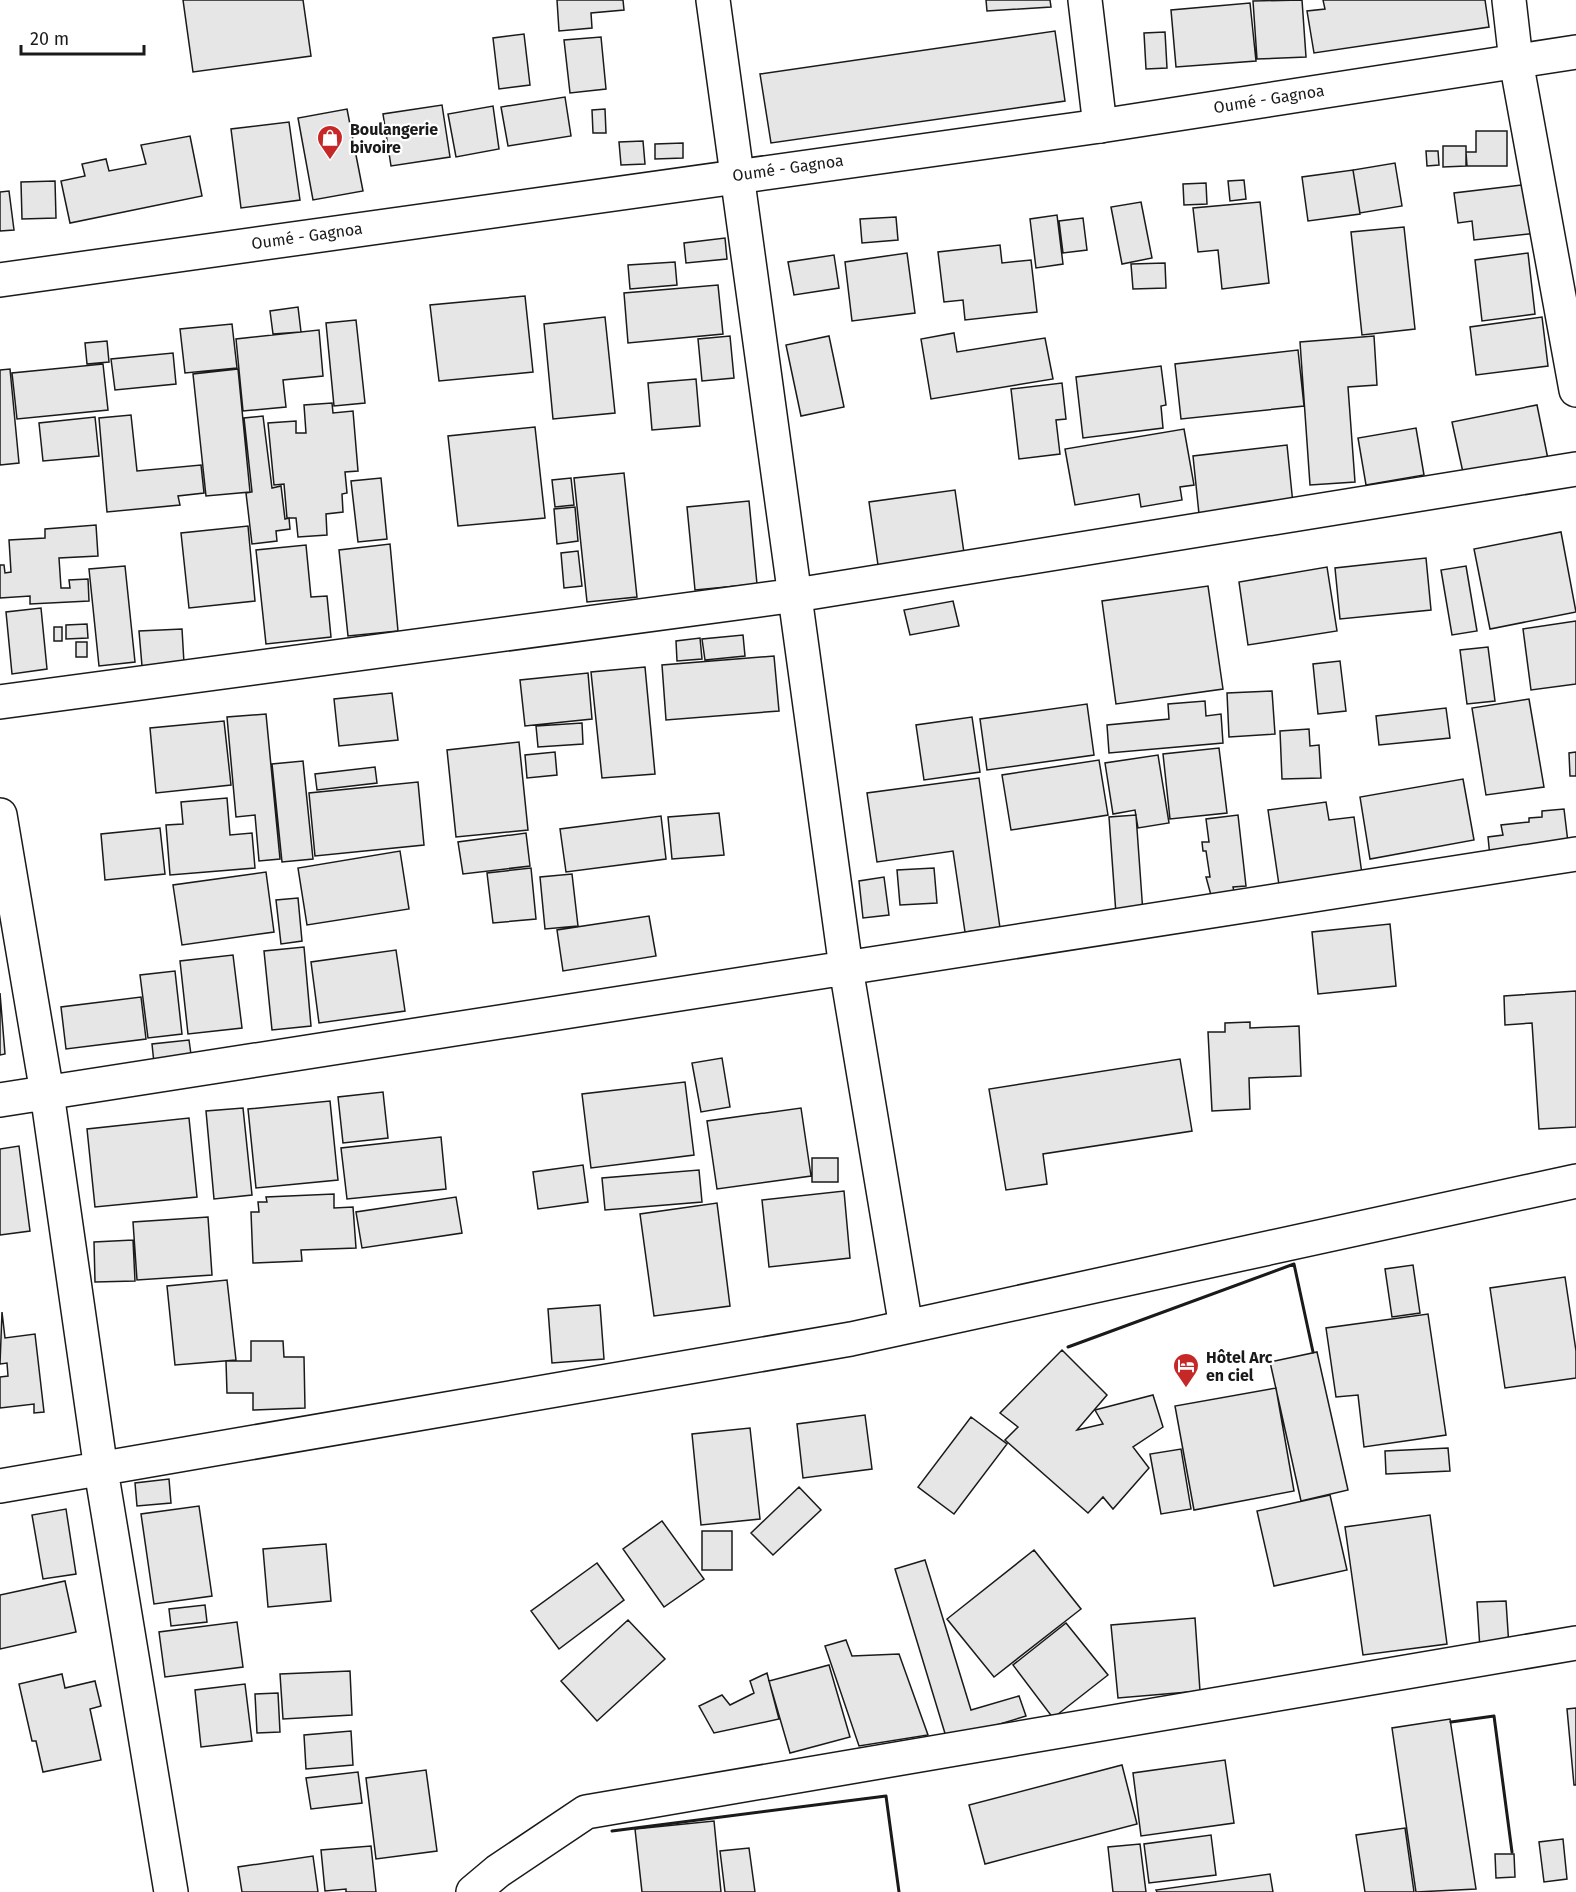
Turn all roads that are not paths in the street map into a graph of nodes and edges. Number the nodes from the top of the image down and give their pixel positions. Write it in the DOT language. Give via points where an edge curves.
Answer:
graph roads {
  1 [pos="713,0"];
  2 [pos="1084,0"];
  3 [pos="1509,0"];
  4 [pos="1576,52"];
  5 [pos="1516,61"];
  6 [pos="1100,126"];
  7 [pos="736,175"];
  8 [pos="0,280"];
  9 [pos="1576,390"];
  10 [pos="1576,470"];
  11 [pos="796,595"];
  12 [pos="0,702"];
  13 [pos="0,815"];
  14 [pos="1576,854"];
  15 [pos="846,968"];
  16 [pos="47,1093"];
  17 [pos="0,1100"];
  18 [pos="1576,1181"];
  19 [pos="906,1327"];
  20 [pos="101,1470"];
  21 [pos="0,1486"];
  22 [pos="1576,1643"];
  23 [pos="171,1892"];
  24 [pos="473,1892"];
  1 -- 7 [label="street"];
  2 -- 6 [label="street"];
  3 -- 5 [label="street"];
  4 -- 5 [label="street, Oumé - Gagnoa"];
  5 -- 6 [label="street, Oumé - Gagnoa"];
  5 -- 9 [label="street"];
  6 -- 7 [label="street, Oumé - Gagnoa"];
  7 -- 8 [label="street, Oumé - Gagnoa"];
  7 -- 11 [label="street"];
  10 -- 11 [label="street"];
  11 -- 12 [label="street"];
  11 -- 15 [label="street"];
  13 -- 16 [label="street"];
  14 -- 15 [label="street"];
  15 -- 16 [label="street"];
  15 -- 19 [label="street"];
  16 -- 17 [label="street"];
  16 -- 20 [label="street"];
  18 -- 19 [label="street"];
  19 -- 20 [label="street"];
  20 -- 21 [label="street"];
  20 -- 23 [label="street"];
  22 -- 24 [label="street" via="586,1812"];
}
